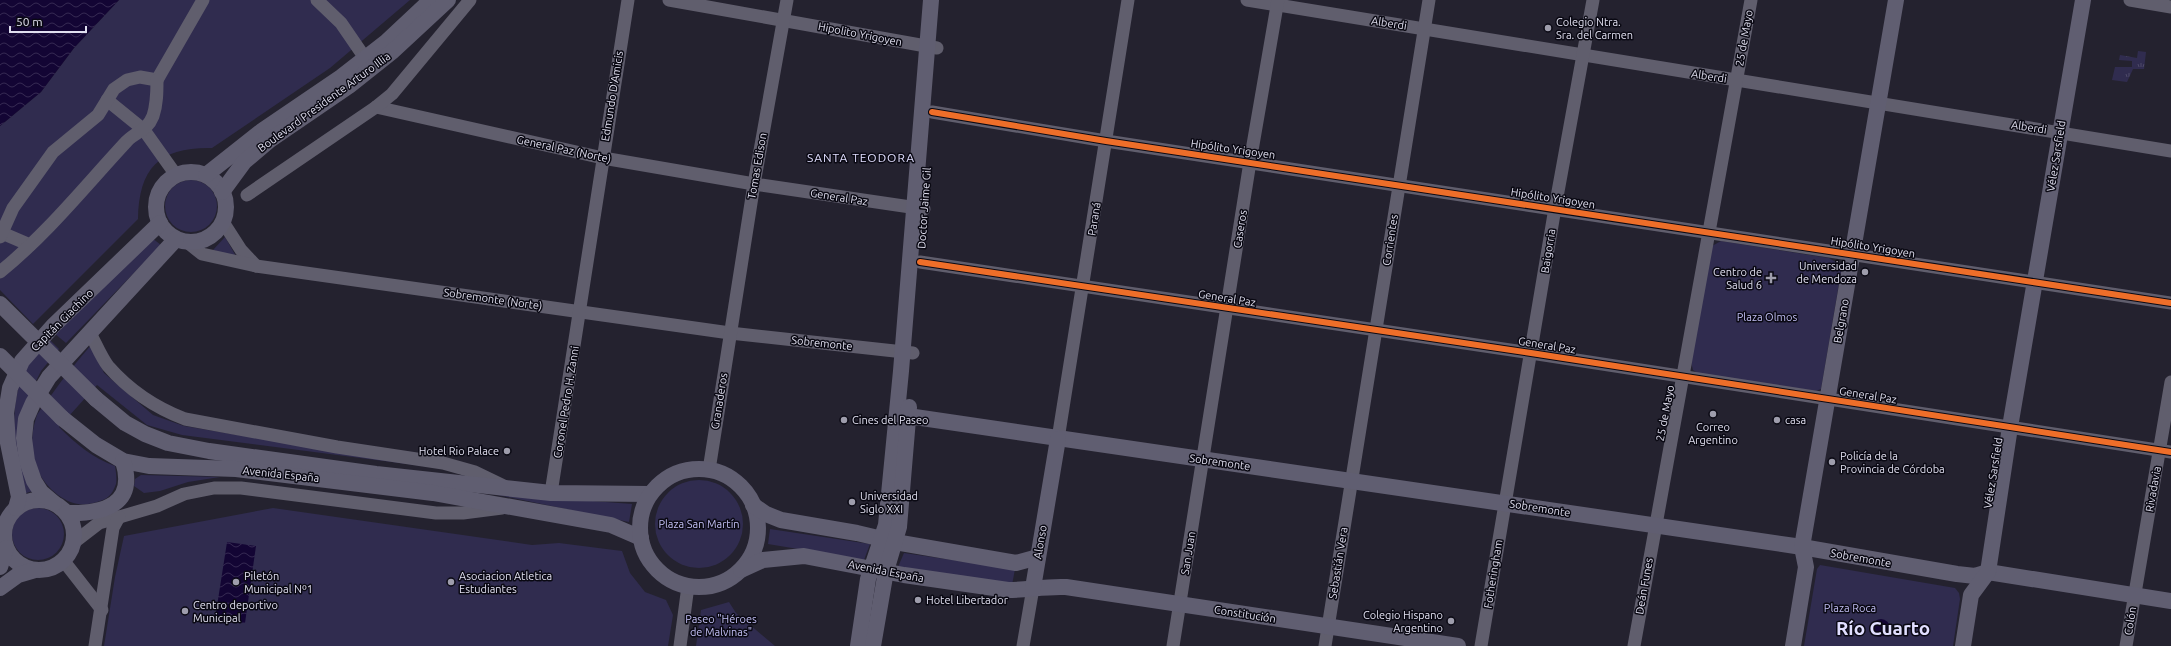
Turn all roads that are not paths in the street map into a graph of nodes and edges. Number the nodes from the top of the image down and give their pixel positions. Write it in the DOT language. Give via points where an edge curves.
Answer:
graph roads {
  1 [pos="203,0"];
  2 [pos="316,0"];
  3 [pos="431,0"];
  4 [pos="448,0"];
  5 [pos="470,0"];
  6 [pos="628,0"];
  7 [pos="669,0"];
  8 [pos="787,0"];
  9 [pos="931,0"];
  10 [pos="941,0"];
  11 [pos="1128,0"];
  12 [pos="1247,0"];
  13 [pos="1429,0"];
  14 [pos="1593,0"];
  15 [pos="1751,0"];
  16 [pos="1896,0"];
  17 [pos="2083,0"];
  18 [pos="2130,0"];
  19 [pos="1278,2"];
  20 [pos="2171,7"];
  21 [pos="784,20"];
  22 [pos="1424,29"];
  23 [pos="932,47"];
  24 [pos="1583,55"];
  25 [pos="365,58"];
  26 [pos="157,80"];
  27 [pos="1736,80"];
  28 [pos="107,100"];
  29 [pos="1879,103"];
  30 [pos="376,108"];
  31 [pos="932,112"];
  32 [pos="144,130"];
  33 [pos="2059,132"];
  34 [pos="1106,141"];
  35 [pos="2171,151"];
  36 [pos="603,158"];
  37 [pos="1250,162"];
  38 [pos="176,175"];
  39 [pos="206,175"];
  40 [pos="754,184"];
  41 [pos="1398,184"];
  42 [pos="222,192"];
  43 [pos="247,195"];
  44 [pos="1555,208"];
  45 [pos="919,209"];
  46 [pos="223,222"];
  47 [pos="160,223"];
  48 [pos="1709,234"];
  49 [pos="1,235"];
  50 [pos="181,240"];
  51 [pos="30,245"];
  52 [pos="1853,254"];
  53 [pos="920,262"];
  54 [pos="256,266"];
  55 [pos="0,272"];
  56 [pos="2035,283"];
  57 [pos="1084,286"];
  58 [pos="2171,303"];
  59 [pos="0,304"];
  60 [pos="1228,308"];
  61 [pos="580,311"];
  62 [pos="1375,331"];
  63 [pos="90,333"];
  64 [pos="730,333"];
  65 [pos="908,352"];
  66 [pos="1531,353"];
  67 [pos="0,356"];
  68 [pos="1682,377"];
  69 [pos="2171,382"];
  70 [pos="1827,398"];
  71 [pos="908,416"];
  72 [pos="2010,427"];
  73 [pos="1058,438"];
  74 [pos="2165,451"];
  75 [pos="1204,459"];
  76 [pos="123,461"];
  77 [pos="709,470"];
  78 [pos="1350,480"];
  79 [pos="509,488"];
  80 [pos="551,493"];
  81 [pos="650,494"];
  82 [pos="54,503"];
  83 [pos="1505,503"];
  84 [pos="753,505"];
  85 [pos="512,507"];
  86 [pos="16,508"];
  87 [pos="67,514"];
  88 [pos="119,517"];
  89 [pos="1654,526"];
  90 [pos="87,532"];
  91 [pos="641,538"];
  92 [pos="888,540"];
  93 [pos="73,543"];
  94 [pos="111,546"];
  95 [pos="1802,547"];
  96 [pos="6,548"];
  97 [pos="1038,557"];
  98 [pos="63,560"];
  99 [pos="0,567"];
  100 [pos="35,570"];
  101 [pos="741,570"];
  102 [pos="879,570"];
  103 [pos="1988,572"];
  104 [pos="688,586"];
  105 [pos="0,588"];
  106 [pos="1033,588"];
  107 [pos="2135,596"];
  108 [pos="2171,602"];
  109 [pos="1180,603"];
  110 [pos="102,610"];
  111 [pos="1328,627"];
  112 [pos="95,646"];
  113 [pos="680,646"];
  114 [pos="858,646"];
  115 [pos="873,646"];
  116 [pos="1023,646"];
  117 [pos="1173,646"];
  118 [pos="1325,646"];
  119 [pos="1458,646"];
  120 [pos="1481,646"];
  121 [pos="1634,646"];
  122 [pos="1793,646"];
  123 [pos="1963,646"];
  124 [pos="2126,646"];
  1 -- 26 [label="street"];
  2 -- 25 [label="street" via="341,23"];
  3 -- 25 [label="main road, Boulevard Presidente Arturo Illia"];
  4 -- 42 [label="main road, Boulevard Presidente Arturo Illia" via="393,51 349,86 270,140 244,162"];
  5 -- 30 [label="street" via="392,94"];
  6 -- 36 [label="street, Edmundo D'Amicis"];
  7 -- 21 [label="street, Hipolito Yrigoyen"];
  8 -- 21 [label="street, Tomas Edison"];
  9 -- 23 [label="main road, Doctor Jaime Gil"];
  10 -- 23 [label="main road, Doctor Jaime Gil"];
  11 -- 34 [label="street, Paraná"];
  12 -- 19 [label="street, Alberdi"];
  13 -- 22 [label="street, Corrientes"];
  14 -- 24 [label="street, Baigorria"];
  15 -- 27 [label="street, 25 de Mayo"];
  16 -- 29 [label="main road, Belgrano"];
  17 -- 33 [label="main road, Vélez Sarsfield"];
  18 -- 20 [label="street"];
  19 -- 22 [label="street, Alberdi"];
  19 -- 37 [label="street, Caseros"];
  21 -- 23 [label="street, Hipolito Yrigoyen"];
  21 -- 40 [label="street, Tomas Edison"];
  22 -- 24 [label="street, Alberdi"];
  22 -- 41 [label="street, Corrientes"];
  23 -- 31 [label="main road, Doctor Jaime Gil"];
  23 -- 45 [label="main road, Doctor Jaime Gil"];
  24 -- 27 [label="street, Alberdi"];
  24 -- 44 [label="street, Baigorria"];
  25 -- 39 [label="main road, Boulevard Presidente Arturo Illia" via="263,130"];
  26 -- 28 [label="street" via="140,77 127,80 114,89"];
  26 -- 32 [label="street" via="157,100 153,116"];
  27 -- 29 [label="street, Alberdi"];
  27 -- 48 [label="street, 25 de Mayo"];
  28 -- 32 [label="street"];
  28 -- 49 [label="street" via="98,115 53,152 13,208"];
  29 -- 33 [label="street, Alberdi"];
  29 -- 52 [label="main road, Belgrano"];
  30 -- 36 [label="street, General Paz (Norte)"];
  30 -- 43 [label="street"];
  31 -- 34 [label="street, Hipólito Yrigoyen"];
  31 -- 45 [label="main road, Doctor Jaime Gil"];
  32 -- 38 [label="street"];
  32 -- 51 [label="street" via="129,139 81,194"];
  33 -- 35 [label="street, Alberdi"];
  33 -- 56 [label="main road, Vélez Sarsfield"];
  34 -- 37 [label="street, Hipólito Yrigoyen"];
  34 -- 57 [label="street, Paraná"];
  36 -- 40 [label="street, General Paz (Norte)"];
  36 -- 61 [label="street, Edmundo D'Amicis"];
  37 -- 41 [label="street, Hipólito Yrigoyen"];
  37 -- 60 [label="street, Caseros"];
  38 -- 39 [label="main road" via="196,172"];
  38 -- 47 [label="main road" via="160,190 156,201"];
  39 -- 42 [label="main road"];
  40 -- 45 [label="street, General Paz"];
  40 -- 64 [label="street, Tomas Edison"];
  41 -- 44 [label="street, Hipólito Yrigoyen"];
  41 -- 62 [label="street, Corrientes"];
  42 -- 46 [label="main road" via="226,204"];
  44 -- 48 [label="street, Hipólito Yrigoyen"];
  44 -- 66 [label="street, Baigorria"];
  45 -- 53 [label="main road, Doctor Jaime Gil"];
  45 -- 65 [label="main road, Doctor Jaime Gil"];
  46 -- 50 [label="main road" via="215,233 207,238"];
  46 -- 54 [label="street" via="241,250"];
  47 -- 50 [label="main road" via="166,232"];
  47 -- 86 [label="main road, Capitán Giachino" via="53,326 22,361 10,388 6,413 8,444 19,497"];
  48 -- 52 [label="street, Hipólito Yrigoyen"];
  48 -- 68 [label="street, 25 de Mayo"];
  49 -- 51 [label="street"];
  50 -- 54 [label="street, Sobremonte (Norte)" via="202,254"];
  50 -- 63 [label="main road"];
  51 -- 55 [label="street"];
  52 -- 56 [label="street, Hipólito Yrigoyen"];
  52 -- 70 [label="main road, Belgrano"];
  53 -- 57 [label="street, General Paz"];
  53 -- 65 [label="main road, Doctor Jaime Gil"];
  54 -- 61 [label="street, Sobremonte (Norte)"];
  56 -- 58 [label="street, Hipólito Yrigoyen"];
  56 -- 72 [label="main road, Vélez Sarsfield"];
  57 -- 60 [label="street, General Paz"];
  57 -- 73 [label="street, Paraná"];
  59 -- 79 [label="main road, Avenida España, bridge" via="96,399 125,423 168,443 369,473"];
  60 -- 62 [label="street, General Paz"];
  60 -- 75 [label="street, Caseros"];
  61 -- 64 [label="street, Sobremonte (Norte)"];
  61 -- 80 [label="street, Coronel Pedro H. Zanni"];
  62 -- 66 [label="street, General Paz"];
  62 -- 78 [label="street, Corrientes"];
  63 -- 79 [label="street, Avenida España" via="107,365 143,398 165,412 185,419 336,447 443,463 475,472"];
  63 -- 82 [label="main road" via="49,377 26,419 24,438 27,461 41,492"];
  64 -- 65 [label="street, Sobremonte"];
  64 -- 77 [label="street, Granaderos"];
  65 -- 71 [label="main road, Doctor Jaime Gil"];
  65 -- 92 [label="main road" via="886,525"];
  66 -- 68 [label="street, General Paz"];
  66 -- 83 [label="street, Baigorria"];
  67 -- 76 [label="main road, Avenida España, bridge" via="62,418 96,445"];
  68 -- 70 [label="street, General Paz"];
  68 -- 89 [label="street, 25 de Mayo"];
  69 -- 74 [label="street, Rivadavia"];
  70 -- 72 [label="street, General Paz"];
  70 -- 95 [label="main road, Belgrano"];
  71 -- 73 [label="main road, Sobremonte"];
  71 -- 92 [label="main road, Doctor Jaime Gil" via="899,527"];
  72 -- 74 [label="street, General Paz"];
  72 -- 103 [label="main road, Vélez Sarsfield"];
  73 -- 75 [label="main road, Sobremonte"];
  73 -- 97 [label="main road, Alonso"];
  74 -- 107 [label="street, Rivadavia"];
  75 -- 78 [label="main road, Sobremonte"];
  75 -- 109 [label="street, San Juan"];
  76 -- 85 [label="main road, Avenida España" via="149,466 236,469 309,477 433,493"];
  76 -- 87 [label="main road" via="126,485 122,496 113,505 84,514"];
  77 -- 81 [label="main road" via="690,469 672,475"];
  77 -- 84 [label="main road" via="727,476 743,488"];
  78 -- 83 [label="main road, Sobremonte"];
  78 -- 111 [label="street, Sebastián Vera"];
  79 -- 80 [label="main road, Avenida España"];
  80 -- 81 [label="main road, Avenida España"];
  81 -- 91 [label="main road" via="641,519"];
  82 -- 86 [label="main road" via="34,500"];
  82 -- 87 [label="main road"];
  83 -- 89 [label="main road, Sobremonte"];
  83 -- 120 [label="street, Fotheringham"];
  84 -- 92 [label="main road" via="781,520"];
  84 -- 101 [label="main road" via="758,522 757,539 751,555"];
  85 -- 88 [label="street, Avenida España" via="463,514 436,513 242,488 214,488 184,494 157,506"];
  85 -- 91 [label="main road, Avenida España" via="611,524"];
  86 -- 96 [label="main road" via="4,527"];
  87 -- 93 [label="main road" via="73,528"];
  88 -- 90 [label="street, Avenida España" via="99,523"];
  88 -- 94 [label="street" via="113,528"];
  89 -- 95 [label="main road, Sobremonte"];
  89 -- 121 [label="street, Deán Funes"];
  90 -- 93 [label="street, Avenida España"];
  90 -- 94 [label="street" via="98,532"];
  91 -- 104 [label="main road" via="647,555 657,570 672,580"];
  92 -- 97 [label="main road" via="1016,563"];
  92 -- 102 [label="main road"];
  93 -- 98 [label="main road"];
  94 -- 110 [label="street"];
  95 -- 103 [label="main road, Sobremonte" via="1957,574 1975,576"];
  95 -- 122 [label="main road" via="1806,567"];
  96 -- 99 [label="main road"];
  96 -- 100 [label="main road" via="13,559"];
  97 -- 106 [label="main road, Alonso"];
  98 -- 100 [label="main road" via="45,570"];
  98 -- 110 [label="street"];
  100 -- 105 [label="main road" via="18,575"];
  101 -- 102 [label="main road, Avenida España" via="763,560 804,556"];
  101 -- 104 [label="main road" via="726,581 707,587"];
  102 -- 106 [label="main road, Avenida España" via="1008,590"];
  102 -- 114 [label="main road"];
  102 -- 115 [label="main road"];
  103 -- 107 [label="main road, Sobremonte"];
  103 -- 123 [label="main road" via="1972,595"];
  104 -- 113 [label="street"];
  106 -- 109 [label="main road, Constitución" via="1066,587"];
  106 -- 116 [label="street, Alonso"];
  107 -- 108 [label="main road, Sobremonte"];
  107 -- 124 [label="street, Colón"];
  109 -- 111 [label="main road, Constitución"];
  109 -- 117 [label="street, San Juan"];
  110 -- 112 [label="street"];
  111 -- 118 [label="street, Sebastián Vera"];
  111 -- 119 [label="main road, Constitución"];
}
